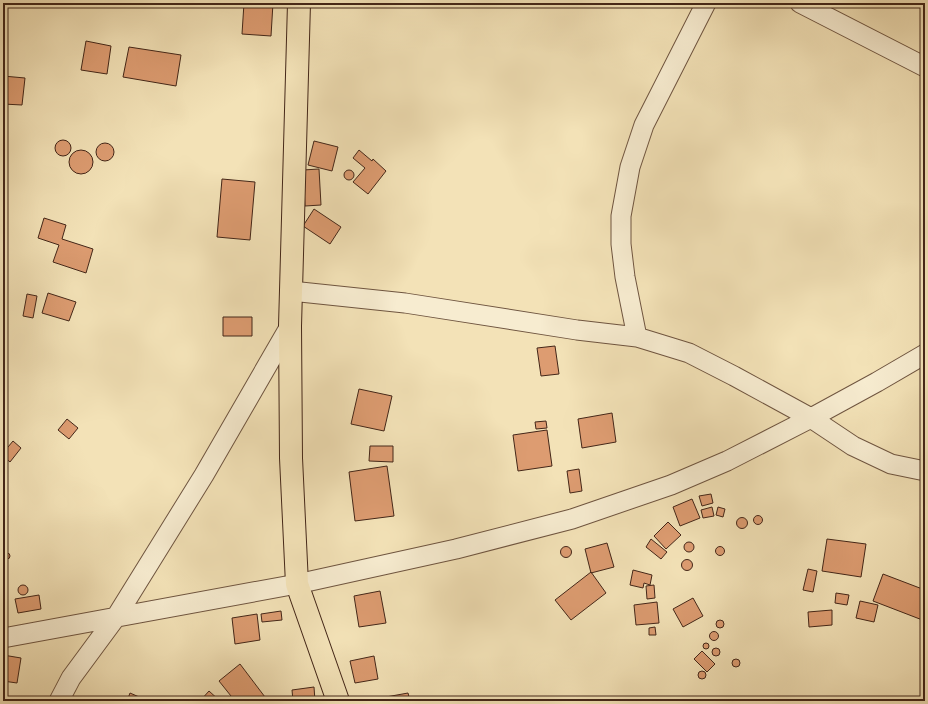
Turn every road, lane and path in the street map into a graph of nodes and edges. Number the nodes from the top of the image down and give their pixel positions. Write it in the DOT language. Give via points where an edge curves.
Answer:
graph roads {
  1 [pos="299,3"];
  2 [pos="706,3"];
  3 [pos="800,3"];
  4 [pos="925,67"];
  5 [pos="291,291"];
  6 [pos="290,326"];
  7 [pos="637,337"];
  8 [pos="925,354"];
  9 [pos="811,418"];
  10 [pos="925,471"];
  11 [pos="297,584"];
  12 [pos="116,618"];
  13 [pos="3,638"];
  14 [pos="59,701"];
  15 [pos="338,701"];
  1 -- 5 [label="main road"];
  2 -- 7 [label="street" via="644,125 630,167 621,216 621,244"];
  3 -- 4 [label="street"];
  5 -- 6 [label="main road"];
  5 -- 7 [label="street" via="405,303"];
  6 -- 11 [label="main road" via="291,458"];
  6 -- 12 [label="street" via="204,475"];
  7 -- 9 [label="street" via="689,354"];
  8 -- 9 [label="street"];
  9 -- 10 [label="street" via="853,446 891,464"];
  9 -- 11 [label="street" via="671,485 572,519 456,549"];
  11 -- 12 [label="street"];
  11 -- 15 [label="main road"];
  12 -- 13 [label="street"];
  12 -- 14 [label="street" via="71,678"];
}
